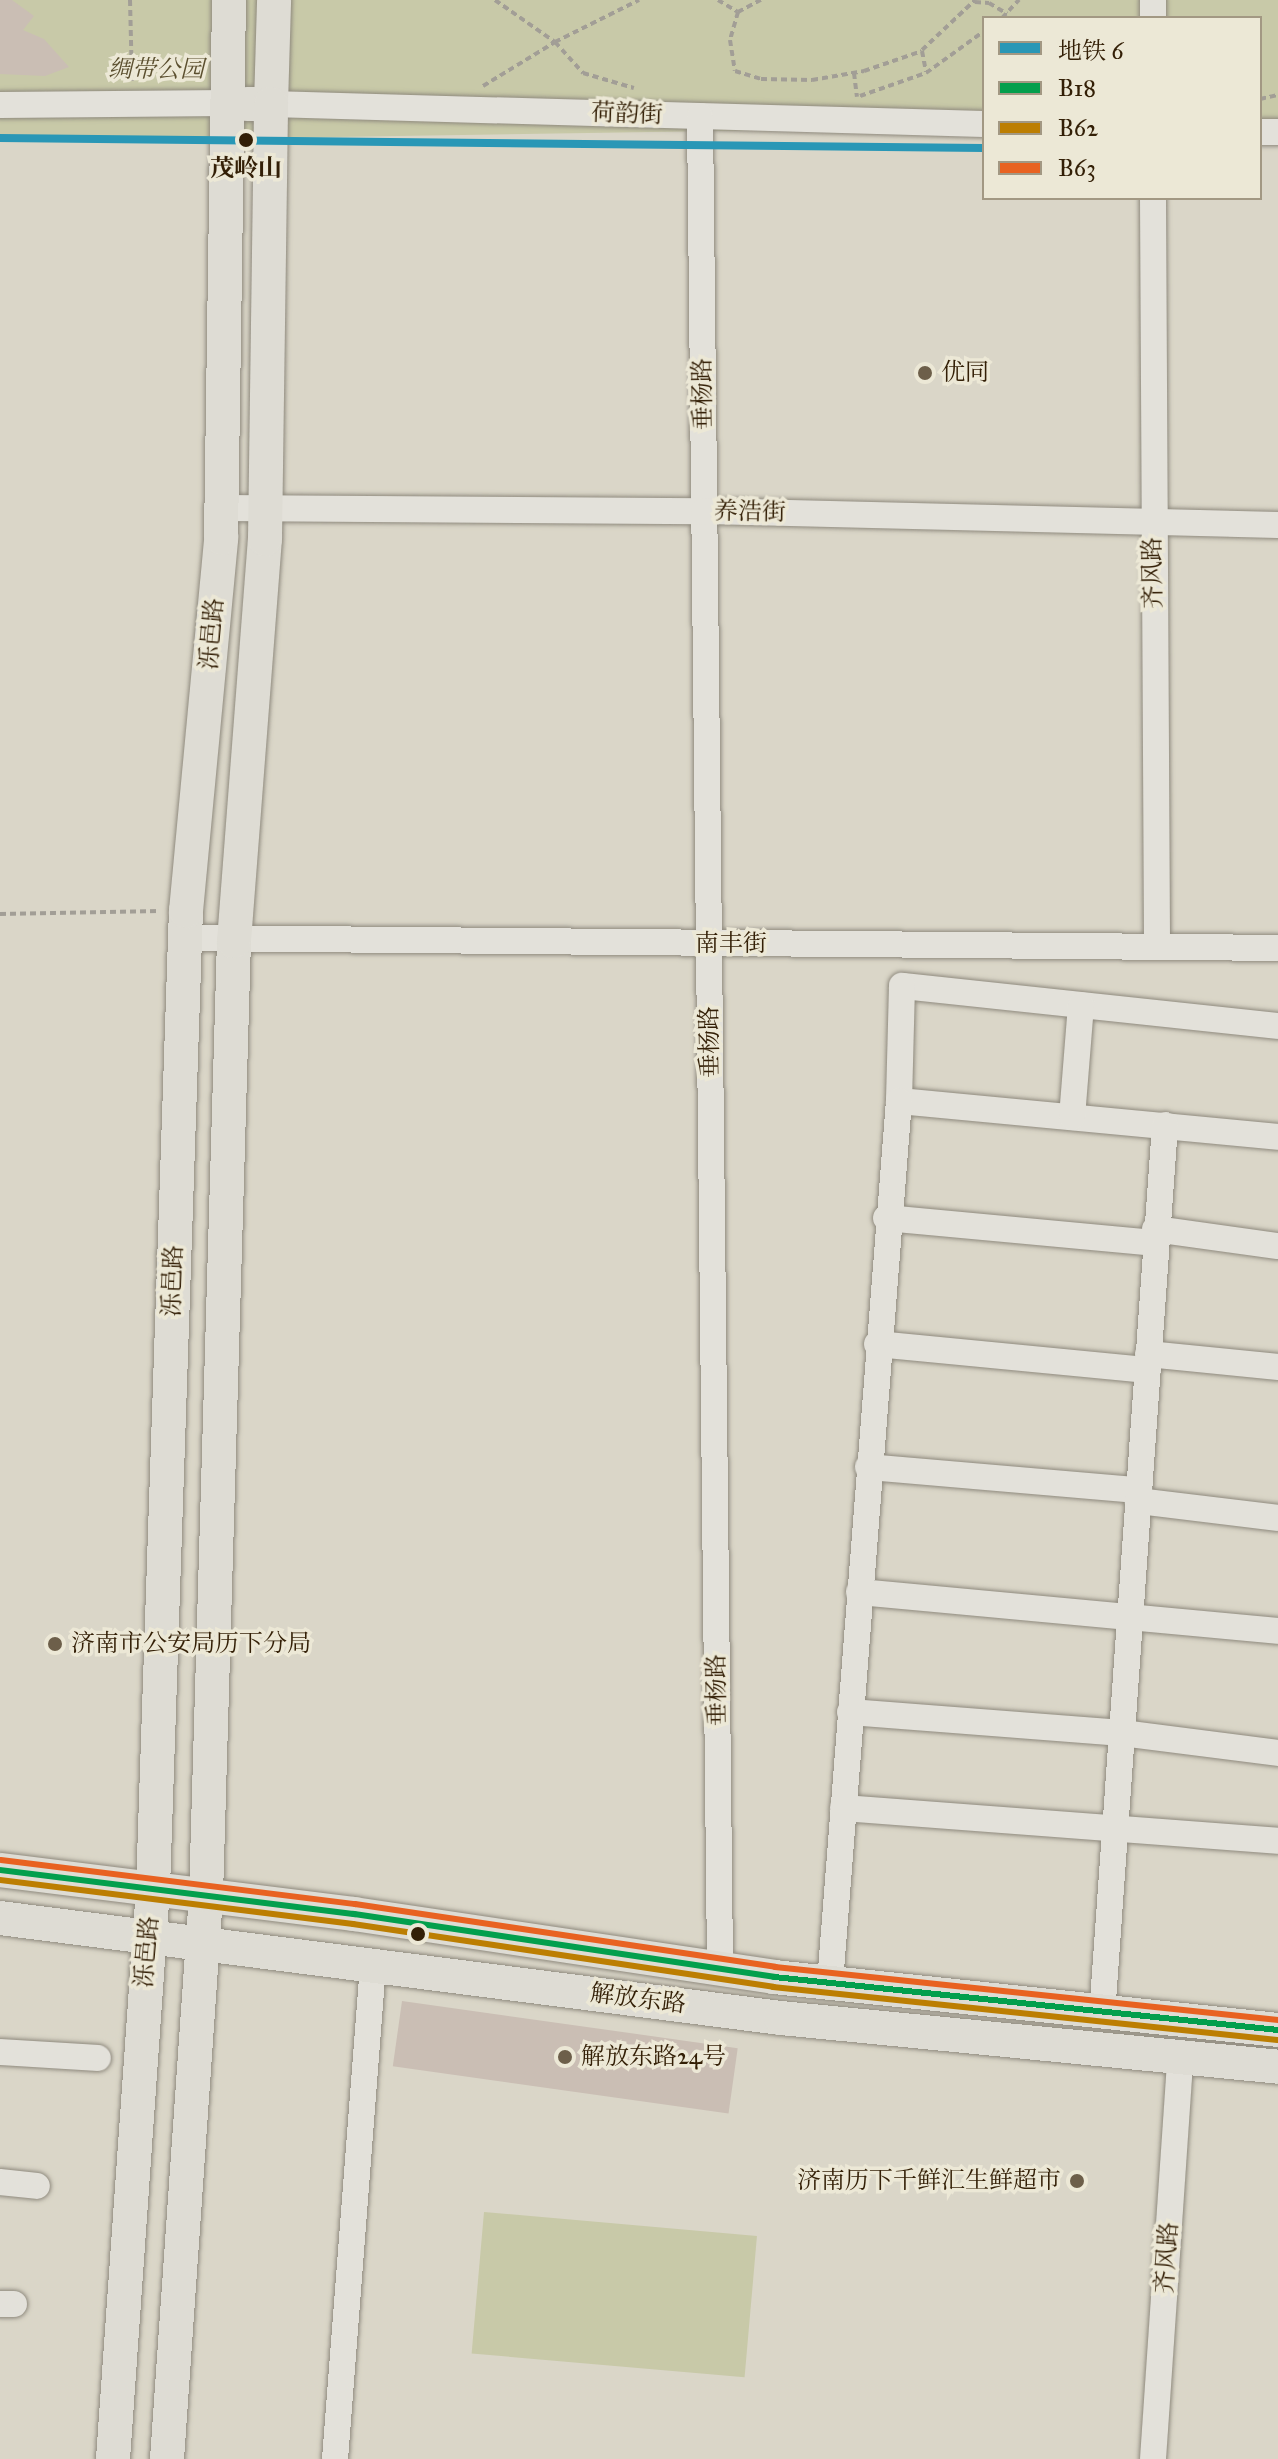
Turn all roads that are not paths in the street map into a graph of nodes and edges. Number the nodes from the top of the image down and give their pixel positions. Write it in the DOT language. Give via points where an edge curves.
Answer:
graph roads {
  1 [pos="229,0"];
  2 [pos="274,0"];
  3 [pos="227,103"];
  4 [pos="271,104"];
  5 [pos="0,105"];
  6 [pos="700,116"];
  7 [pos="982,124"];
  8 [pos="1153,200"];
  9 [pos="222,508"];
  10 [pos="265,511"];
  11 [pos="704,511"];
  12 [pos="1153,521"];
  13 [pos="1278,525"];
  14 [pos="185,924"];
  15 [pos="234,941"];
  16 [pos="708,944"];
  17 [pos="1157,947"];
  18 [pos="1278,948"];
  19 [pos="1081,1005"];
  20 [pos="1278,1026"];
  21 [pos="899,1101"];
  22 [pos="1072,1117"];
  23 [pos="1165,1125"];
  24 [pos="1278,1137"];
  25 [pos="886,1218"];
  26 [pos="1155,1236"];
  27 [pos="1278,1246"];
  28 [pos="877,1344"];
  29 [pos="1148,1362"];
  30 [pos="1278,1367"];
  31 [pos="868,1467"];
  32 [pos="1139,1496"];
  33 [pos="1278,1518"];
  34 [pos="859,1592"];
  35 [pos="1130,1617"];
  36 [pos="1278,1631"];
  37 [pos="850,1712"];
  38 [pos="1122,1733"];
  39 [pos="1278,1753"];
  40 [pos="843,1808"];
  41 [pos="1115,1828"];
  42 [pos="1278,1841"];
  43 [pos="0,1870"];
  44 [pos="153,1888"];
  45 [pos="206,1895"];
  46 [pos="0,1918"];
  47 [pos="147,1934"];
  48 [pos="202,1942"];
  49 [pos="373,1965"];
  50 [pos="720,1969"];
  51 [pos="830,1983"];
  52 [pos="1102,2015"];
  53 [pos="1278,2030"];
  54 [pos="0,2052"];
  55 [pos="98,2058"];
  56 [pos="1180,2058"];
  57 [pos="1278,2067"];
  58 [pos="0,2182"];
  59 [pos="37,2186"];
  60 [pos="113,2459"];
  61 [pos="167,2459"];
  62 [pos="335,2459"];
  63 [pos="1153,2459"];
  1 -- 3 [label="main road, 泺邑路"];
  2 -- 4 [label="main road, 泺邑路"];
  3 -- 4 [label="main road"];
  3 -- 5 [label="street"];
  3 -- 9 [label="main road, 泺邑路"];
  4 -- 6 [label="street, 荷韵街"];
  4 -- 10 [label="main road, 泺邑路"];
  6 -- 7 [label="street, 荷韵街"];
  6 -- 11 [label="street, 垂杨路"];
  8 -- 12 [label="street, 齐风路"];
  9 -- 10 [label="street, 养浩街"];
  9 -- 14 [label="main road, 泺邑路"];
  10 -- 11 [label="street, 养浩街"];
  10 -- 15 [label="main road, 泺邑路"];
  11 -- 12 [label="street, 养浩街"];
  11 -- 16 [label="street, 垂杨路"];
  12 -- 13 [label="street, 养浩街"];
  12 -- 17 [label="street, 齐风路"];
  14 -- 15 [label="street, 南丰街"];
  14 -- 44 [label="main road, 泺邑路"];
  15 -- 16 [label="street, 南丰街"];
  15 -- 45 [label="main road, 泺邑路"];
  16 -- 17 [label="street, 南丰街"];
  16 -- 50 [label="street, 垂杨路"];
  17 -- 18 [label="street, 南丰街"];
  19 -- 20 [label="street"];
  19 -- 21 [label="street" via="902,986"];
  19 -- 22 [label="street"];
  21 -- 22 [label="street"];
  21 -- 25 [label="street"];
  22 -- 23 [label="street"];
  23 -- 24 [label="street"];
  23 -- 26 [label="street"];
  25 -- 26 [label="street"];
  25 -- 28 [label="street"];
  26 -- 27 [label="street"];
  26 -- 29 [label="street"];
  28 -- 29 [label="street"];
  28 -- 31 [label="street"];
  29 -- 30 [label="street"];
  29 -- 32 [label="street"];
  31 -- 32 [label="street"];
  31 -- 34 [label="street"];
  32 -- 33 [label="street"];
  32 -- 35 [label="street"];
  34 -- 35 [label="street"];
  34 -- 37 [label="street"];
  35 -- 36 [label="street"];
  35 -- 38 [label="street"];
  37 -- 38 [label="street"];
  37 -- 40 [label="street"];
  38 -- 39 [label="street"];
  38 -- 41 [label="street"];
  40 -- 41 [label="street"];
  40 -- 51 [label="street"];
  41 -- 42 [label="street"];
  41 -- 52 [label="street"];
  43 -- 44 [label="main road, 解放东路"];
  44 -- 45 [label="main road, 解放东路"];
  44 -- 47 [label="main road, 泺邑路"];
  45 -- 48 [label="main road, 泺邑路"];
  45 -- 50 [label="main road, 解放东路"];
  46 -- 47 [label="main road, 解放东路"];
  47 -- 48 [label="main road, 解放东路"];
  47 -- 60 [label="main road, 泺邑路"];
  48 -- 49 [label="main road, 解放东路"];
  48 -- 61 [label="main road, 泺邑路"];
  49 -- 56 [label="main road, 解放东路" via="781,2018"];
  49 -- 62 [label="street"];
  50 -- 51 [label="main road, 解放东路"];
  51 -- 52 [label="main road, 解放东路"];
  52 -- 53 [label="main road, 解放东路"];
  54 -- 55 [label="street"];
  56 -- 57 [label="main road, 解放东路"];
  56 -- 63 [label="street, 齐风路"];
  58 -- 59 [label="street"];
}
